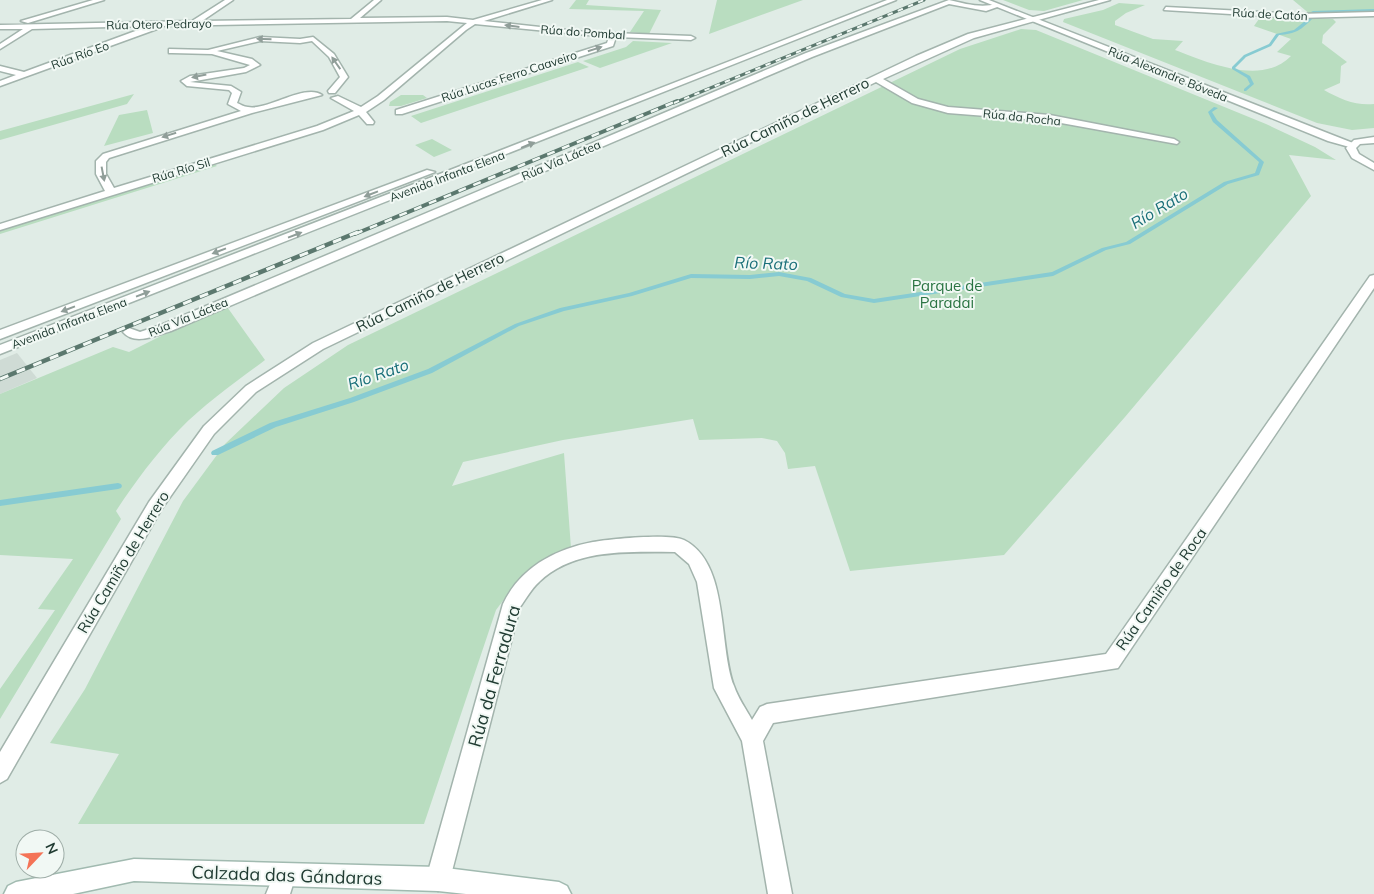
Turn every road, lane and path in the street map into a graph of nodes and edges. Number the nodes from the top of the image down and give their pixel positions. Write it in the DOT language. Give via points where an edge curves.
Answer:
graph roads {
  1 [pos="85,0"];
  2 [pos="101,0"];
  3 [pos="230,0"];
  4 [pos="378,0"];
  5 [pos="548,0"];
  6 [pos="874,0"];
  7 [pos="893,0"];
  8 [pos="983,0"];
  9 [pos="1107,0"];
  10 [pos="997,6"];
  11 [pos="1166,8"];
  12 [pos="1374,14"];
  13 [pos="354,20"];
  14 [pos="1033,20"];
  15 [pos="317,21"];
  16 [pos="476,21"];
  17 [pos="0,23"];
  18 [pos="194,23"];
  19 [pos="159,24"];
  20 [pos="0,27"];
  21 [pos="12,27"];
  22 [pos="30,27"];
  23 [pos="613,35"];
  24 [pos="691,38"];
  25 [pos="313,39"];
  26 [pos="0,46"];
  27 [pos="172,51"];
  28 [pos="212,52"];
  29 [pos="0,68"];
  30 [pos="24,75"];
  31 [pos="876,78"];
  32 [pos="0,84"];
  33 [pos="333,94"];
  34 [pos="361,110"];
  35 [pos="249,111"];
  36 [pos="399,112"];
  37 [pos="370,122"];
  38 [pos="1374,140"];
  39 [pos="1174,142"];
  40 [pos="1353,145"];
  41 [pos="1370,165"];
  42 [pos="1374,173"];
  43 [pos="110,192"];
  44 [pos="0,227"];
  45 [pos="1374,279"];
  46 [pos="129,332"];
  47 [pos="0,335"];
  48 [pos="0,350"];
  49 [pos="752,739"];
  50 [pos="0,772"];
  51 [pos="438,879"];
  52 [pos="281,884"];
  53 [pos="16,894"];
  54 [pos="559,894"];
  55 [pos="780,894"];
  1 -- 17 [label="street"];
  2 -- 21 [label="street"];
  3 -- 18 [label="street"];
  4 -- 13 [label="street"];
  5 -- 16 [label="street"];
  6 -- 47 [label="street, Avenida Infanta Elena, one-way"];
  48 -- 7 [label="street, Avenida Infanta Elena, one-way"];
  8 -- 10 [label="street, Rúa Alexandre Bóveda"];
  9 -- 14 [label="street, Rúa Camiño de Herrero"];
  10 -- 14 [label="street, Rúa Alexandre Bóveda"];
  10 -- 46 [label="street, Rúa Vía Láctea" via="973,8 949,2 894,21 166,328 140,336"];
  11 -- 12 [label="street, Rúa de Catón" via="1298,16"];
  13 -- 15 [label="street, Rúa Otero Pedrayo"];
  13 -- 16 [label="street, Rúa Otero Pedrayo"];
  14 -- 31 [label="street, Rúa Camiño de Herrero" via="971,36"];
  14 -- 40 [label="street, Rúa Alexandre Bóveda" via="1322,136"];
  15 -- 18 [label="street, Rúa Otero Pedrayo"];
  15 -- 25 [label="street" via="312,30"];
  23 -- 16 [label="street, Rúa do Pombal, one-way"];
  16 -- 34 [label="street, Rúa Río Sil" via="448,40 385,95"];
  18 -- 19 [label="street, Rúa Otero Pedrayo"];
  19 -- 22 [label="street, Rúa Otero Pedrayo"];
  19 -- 30 [label="street, Rúa Río Eo" via="122,41"];
  20 -- 21 [label="street, Rúa Otero Pedrayo"];
  21 -- 22 [label="street, Rúa Otero Pedrayo"];
  22 -- 26 [label="street"];
  23 -- 24 [label="street, Rúa do Pombal"];
  36 -- 23 [label="street, Rúa Lucas Ferro Caaveiro, one-way" via="610,44"];
  25 -- 28 [label="street, Rúa Otero Pedrayo, one-way" via="260,39"];
  33 -- 25 [label="street, one-way" via="344,77 321,44"];
  27 -- 28 [label="street, Rúa Otero Pedrayo"];
  28 -- 35 [label="street, Rúa Otero Pedrayo, one-way" via="256,65 246,70 190,78 187,84 231,88 237,92 232,104"];
  29 -- 30 [label="street"];
  30 -- 32 [label="street, Rúa Río Eo"];
  31 -- 39 [label="street, Rúa da Rocha" via="915,101 948,110 1050,118"];
  31 -- 50 [label="street, Rúa Camiño de Herrero" via="318,346 251,389 209,430 155,506"];
  33 -- 34 [label="street"];
  33 -- 35 [label="street" via="303,96"];
  34 -- 37 [label="street"];
  34 -- 43 [label="street, Rúa Río Sil" via="320,128"];
  35 -- 43 [label="street, one-way" via="106,156 101,161 101,174"];
  38 -- 40 [label="street, Rúa Alexandre Bóveda"];
  40 -- 41 [label="street" via="1352,152"];
  41 -- 42 [label="street"];
  43 -- 44 [label="street, Rúa Río Sil"];
  45 -- 49 [label="street, Rúa Camiño de Roca" via="1111,662 767,714"];
  49 -- 51 [label="street, Rúa da Ferradura" via="724,688 706,582 695,559 679,545 614,546 569,555 535,574 512,604"];
  49 -- 55 [label="street, Rúa da Ferradura"];
  51 -- 52 [label="street, Calzada das Gándaras"];
  51 -- 54 [label="street, Calzada das Gándaras"];
  52 -- 53 [label="street, Calzada das Gándaras" via="134,870"];
}
